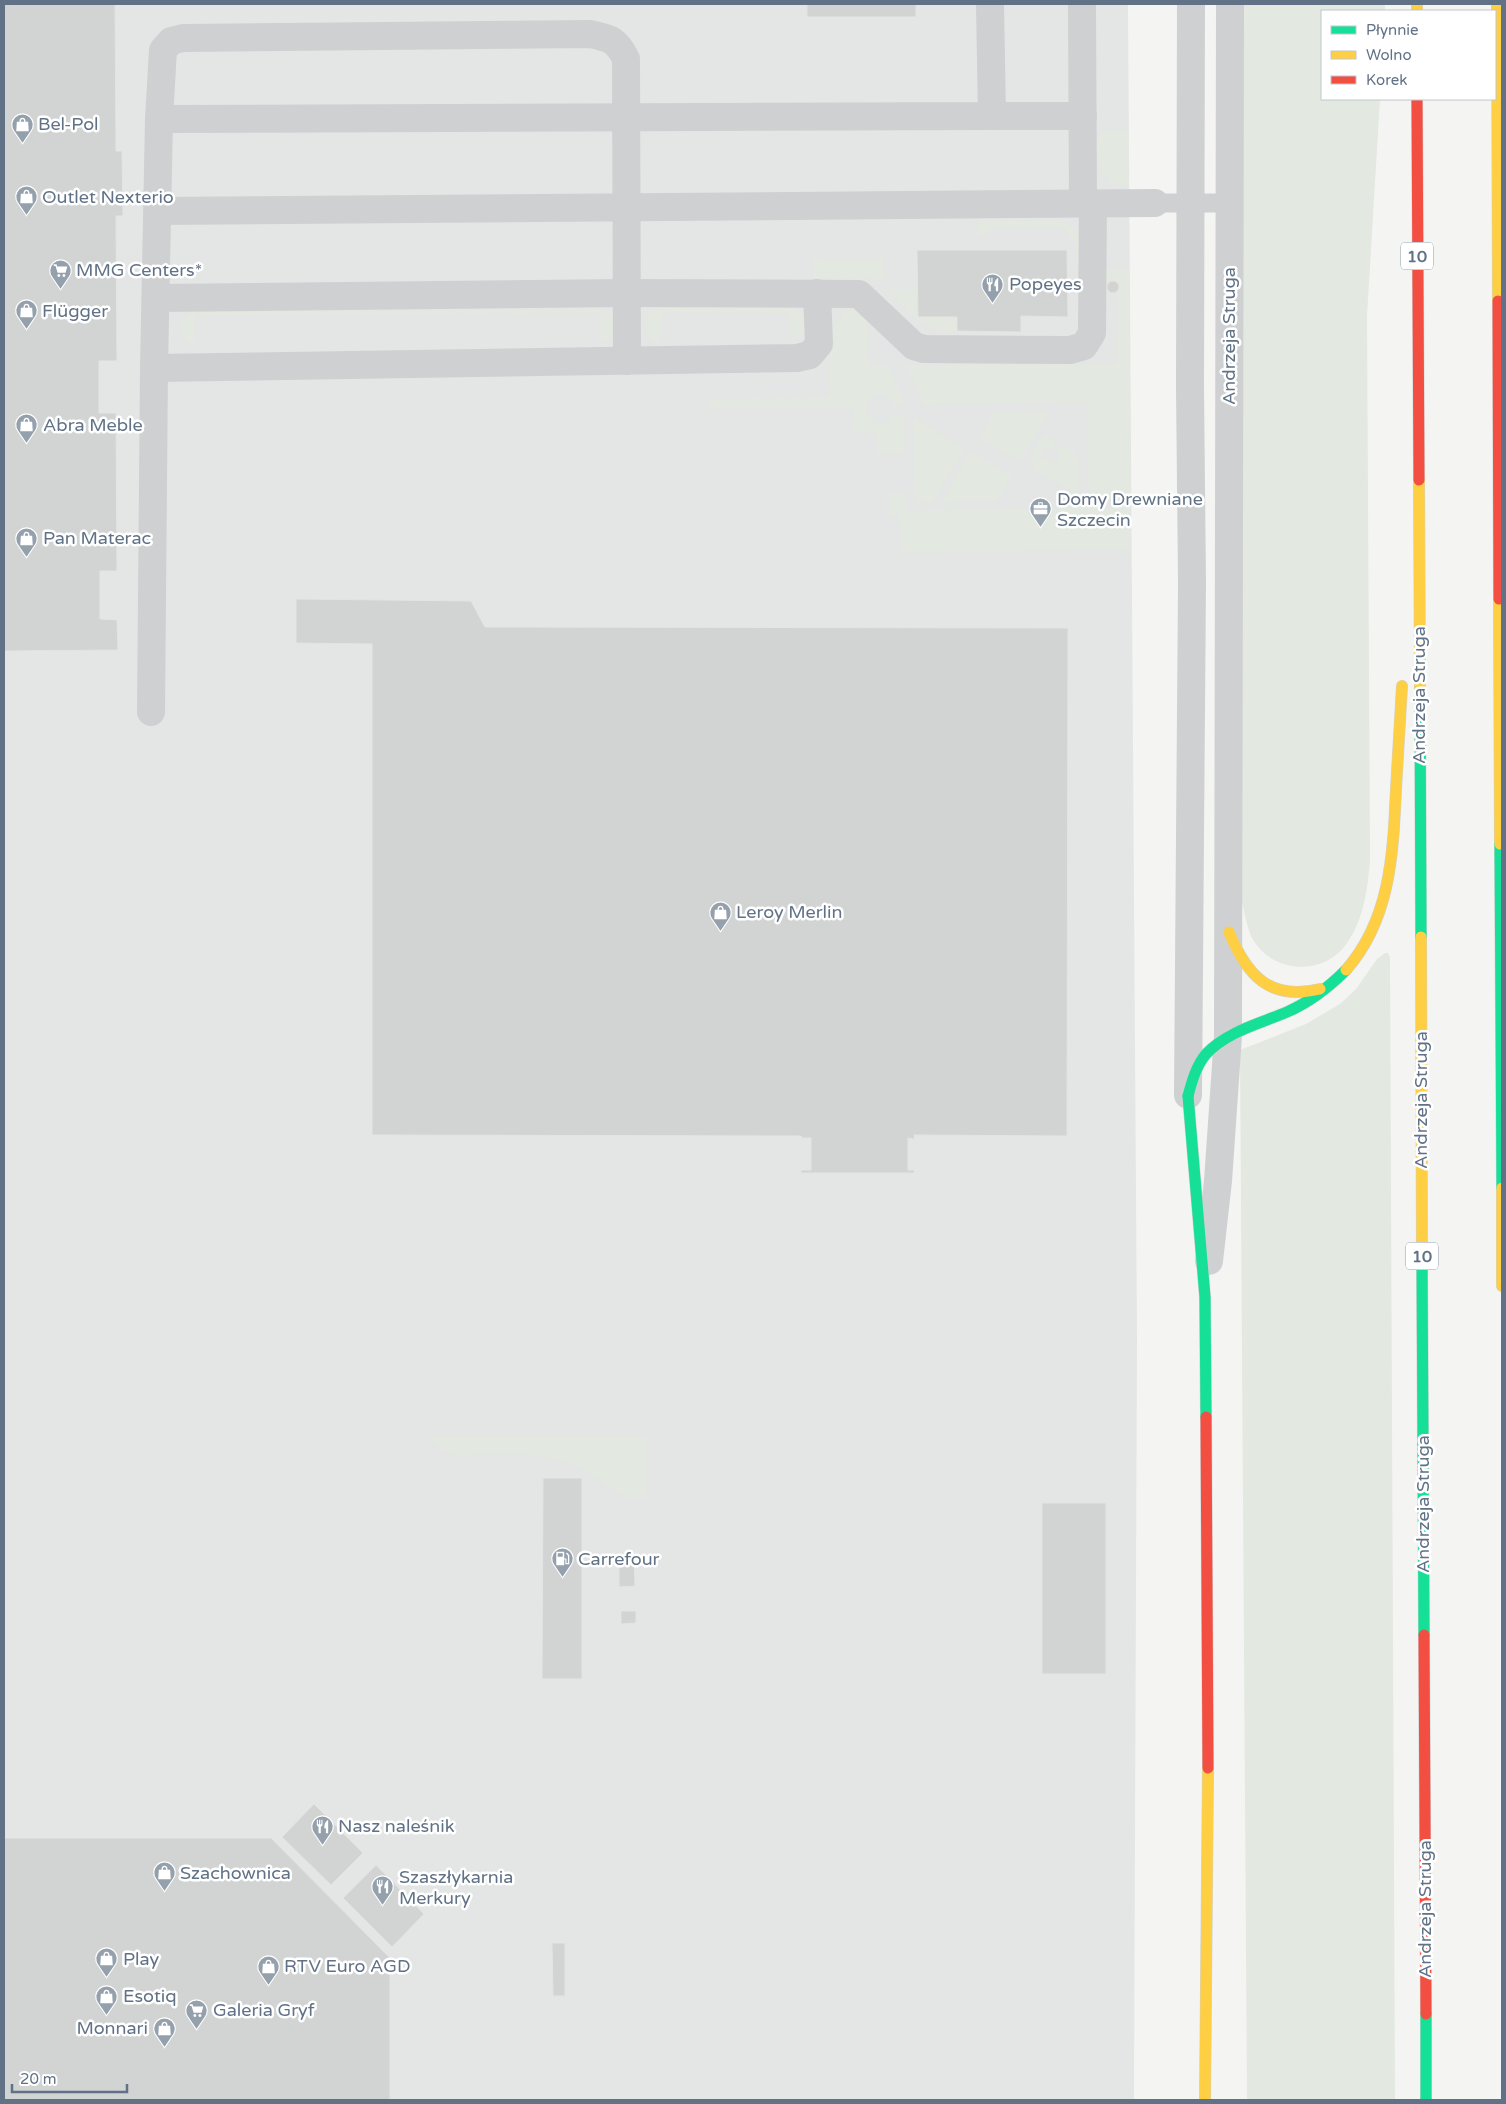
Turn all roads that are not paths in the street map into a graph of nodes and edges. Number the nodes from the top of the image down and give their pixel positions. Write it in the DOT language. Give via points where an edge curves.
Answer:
graph roads {
  1 [pos="990,4"];
  2 [pos="1082,4"];
  3 [pos="1191,4"];
  4 [pos="1230,4"];
  5 [pos="1497,4"];
  6 [pos="1417,100"];
  7 [pos="992,116"];
  8 [pos="1083,116"];
  9 [pos="626,117"];
  10 [pos="160,119"];
  11 [pos="1155,203"];
  12 [pos="1190,203"];
  13 [pos="1228,203"];
  14 [pos="1088,204"];
  15 [pos="626,206"];
  16 [pos="158,212"];
  17 [pos="626,293"];
  18 [pos="817,293"];
  19 [pos="156,298"];
  20 [pos="1498,339"];
  21 [pos="627,361"];
  22 [pos="154,368"];
  23 [pos="1502,402"];
  24 [pos="1418,412"];
  25 [pos="1408,567"];
  26 [pos="1403,673"];
  27 [pos="151,712"];
  28 [pos="1229,932"];
  29 [pos="1329,986"];
  30 [pos="1228,1036"];
  31 [pos="1188,1096"];
  32 [pos="1502,1286"];
  33 [pos="1205,1297"];
  34 [pos="1205,2100"];
  35 [pos="1426,2100"];
  1 -- 7 [label="street"];
  2 -- 8 [label="street"];
  3 -- 12 [label="street, Andrzeja Struga"];
  4 -- 13 [label="street, Andrzeja Struga"];
  5 -- 20 [label="main road"];
  6 -- 24 [label="main road, Andrzeja Struga / 10"];
  7 -- 8 [label="street"];
  7 -- 9 [label="street"];
  8 -- 14 [label="street"];
  9 -- 10 [label="street"];
  9 -- 10 [label="street" via="626,58 609,37 590,34 183,38 171,41 164,50"];
  9 -- 15 [label="street"];
  10 -- 16 [label="street"];
  11 -- 12 [label="lane"];
  11 -- 14 [label="street"];
  12 -- 13 [label="lane"];
  12 -- 31 [label="street, Andrzeja Struga" via="1192,583"];
  13 -- 28 [label="street, Andrzeja Struga"];
  14 -- 15 [label="street"];
  14 -- 18 [label="street" via="1092,333 1080,348 924,349 914,346 859,294"];
  15 -- 16 [label="street"];
  15 -- 17 [label="street"];
  16 -- 19 [label="street"];
  17 -- 18 [label="street"];
  17 -- 19 [label="street"];
  17 -- 21 [label="street"];
  18 -- 21 [label="street" via="819,344 810,356"];
  19 -- 22 [label="street"];
  20 -- 23 [label="main road"];
  20 -- 32 [label="main road"];
  21 -- 22 [label="street"];
  22 -- 27 [label="street"];
  24 -- 25 [label="main road"];
  24 -- 35 [label="main road, Andrzeja Struga / 10"];
  26 -- 29 [label="main road" via="1393,847 1384,900 1366,942"];
  28 -- 29 [label="main road" via="1242,961 1265,984 1290,993 1306,993"];
  28 -- 30 [label="street, Andrzeja Struga"];
  29 -- 30 [label="main road" via="1294,1009"];
  30 -- 31 [label="main road" via="1204,1056 1191,1081"];
  30 -- 33 [label="street, Andrzeja Struga" via="1218,1181"];
  31 -- 33 [label="main road, Andrzeja Struga"];
  33 -- 34 [label="main road, Andrzeja Struga" via="1208,1723"];
}
